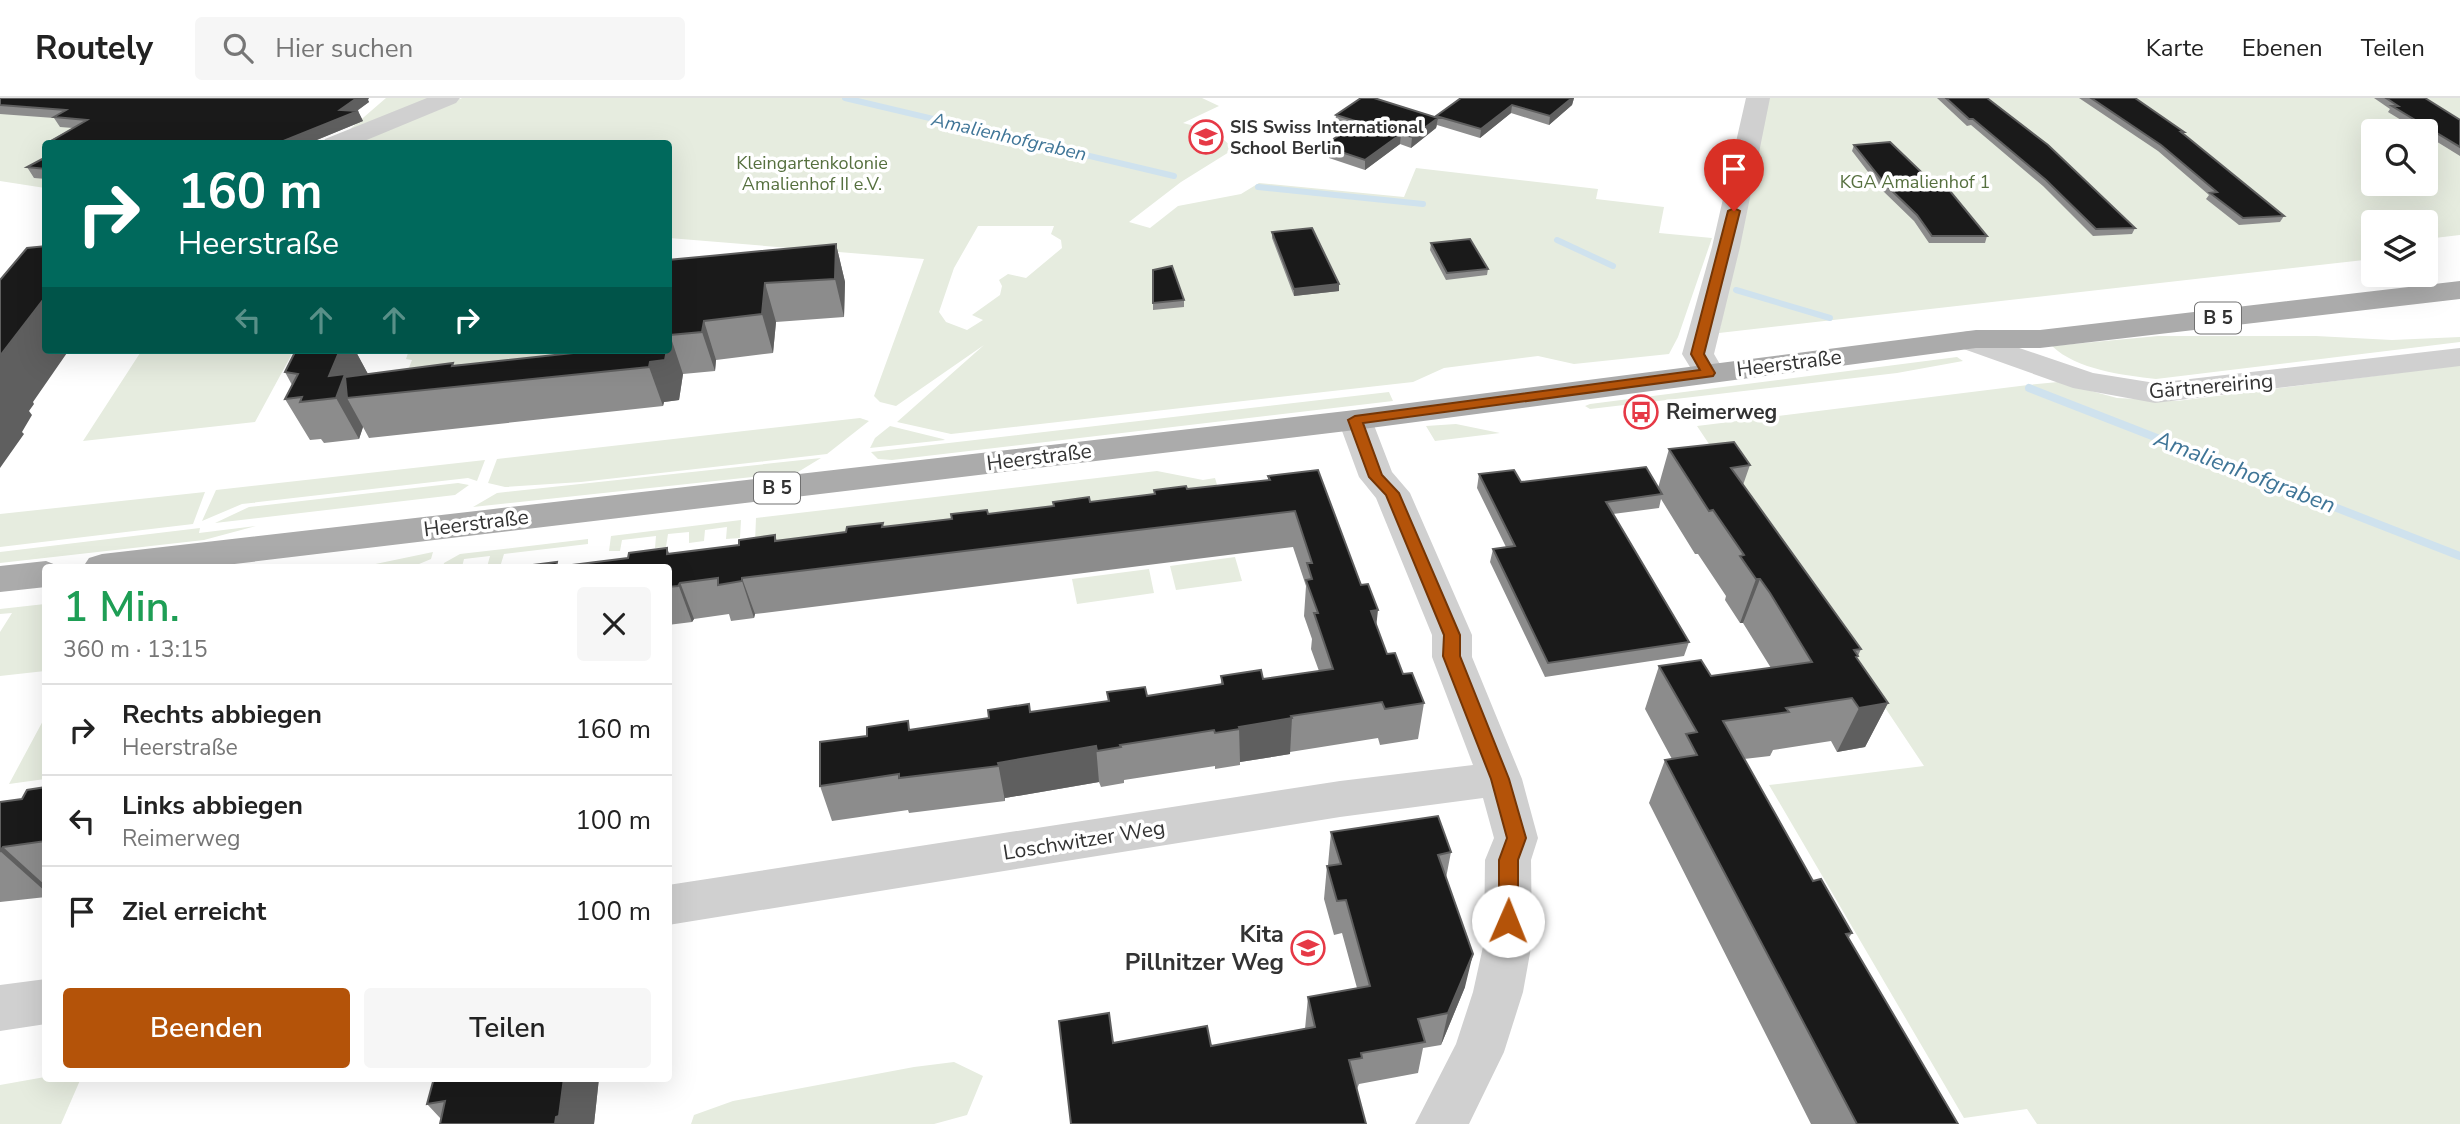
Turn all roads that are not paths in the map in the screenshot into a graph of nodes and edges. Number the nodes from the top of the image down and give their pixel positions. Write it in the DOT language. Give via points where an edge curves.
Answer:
graph roads {
  1 [pos="448,98"];
  2 [pos="1758,98"];
  3 [pos="344,140"];
  4 [pos="2460,268"];
  5 [pos="2438,271"];
  6 [pos="2361,280"];
  7 [pos="2460,290"];
  8 [pos="1973,340"];
  9 [pos="2460,358"];
  10 [pos="1709,373"];
  11 [pos="1355,420"];
  12 [pos="128,564"];
  13 [pos="42,574"];
  14 [pos="0,579"];
  15 [pos="1500,779"];
  16 [pos="672,904"];
  17 [pos="42,1002"];
  18 [pos="0,1008"];
  19 [pos="1441,1124"];
  1 -- 3 [label="street"];
  2 -- 10 [label="street" via="1698,354"];
  4 -- 5 [label="main road"];
  6 -- 8 [label="main road, Heerstraße / B 5" via="2019,319"];
  7 -- 8 [label="main road, Heerstraße / B 5" via="2040,339"];
  8 -- 9 [label="street, Gärtnereiring" via="2024,362 2094,383 2155,393"];
  8 -- 10 [label="main road, Heerstraße / B 5"];
  10 -- 11 [label="main road, Heerstraße / B 5"];
  11 -- 12 [label="main road, Heerstraße / B 5"];
  11 -- 15 [label="street" via="1376,477 1392,493 1452,635 1452,656"];
  13 -- 14 [label="main road"];
  15 -- 16 [label="street, Loschwitzer Weg" via="1352,797"];
  15 -- 19 [label="street" via="1517,838 1508,860 1508,942 1479,1052"];
  17 -- 18 [label="street"];
}
